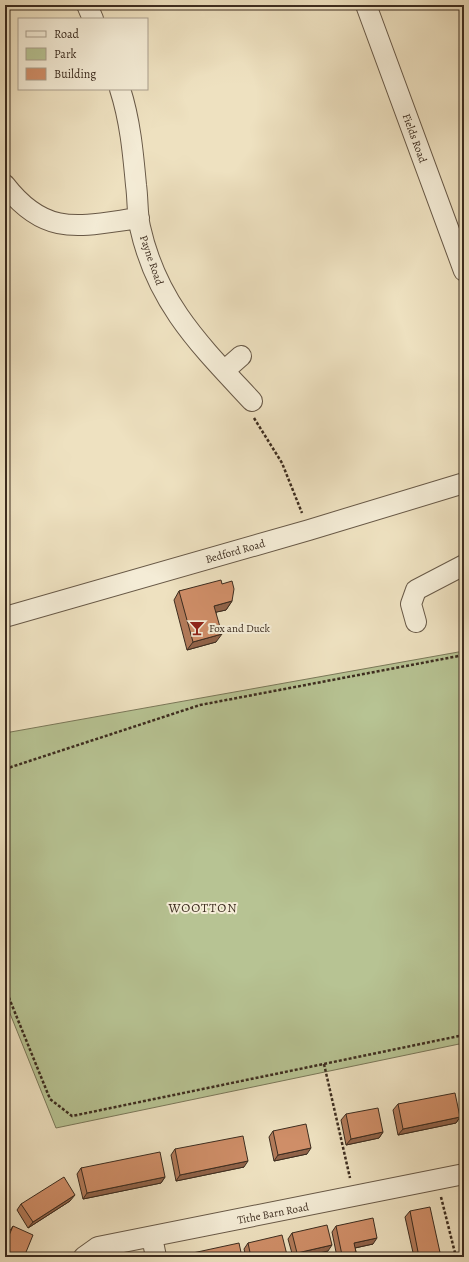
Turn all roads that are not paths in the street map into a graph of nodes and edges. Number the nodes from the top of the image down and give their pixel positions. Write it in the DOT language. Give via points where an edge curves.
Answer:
graph roads {
  1 [pos="87,5"];
  2 [pos="366,5"];
  3 [pos="93,18"];
  4 [pos="120,90"];
  5 [pos="5,185"];
  6 [pos="139,218"];
  7 [pos="464,271"];
  8 [pos="242,356"];
  9 [pos="224,371"];
  10 [pos="252,401"];
  11 [pos="463,486"];
  12 [pos="464,565"];
  13 [pos="5,617"];
  14 [pos="416,622"];
  15 [pos="464,1174"];
  16 [pos="152,1237"];
  17 [pos="84,1257"];
  18 [pos="156,1257"];
  1 -- 3 [label="street"];
  2 -- 7 [label="street, Fields Road"];
  4 -- 6 [label="street, Payne Road" via="127,112"];
  5 -- 6 [label="street" via="25,207 45,221 69,226"];
  6 -- 9 [label="street, Payne Road" via="150,261 164,294 191,335"];
  8 -- 9 [label="street"];
  9 -- 10 [label="street, Payne Road"];
  11 -- 13 [label="street, Bedford Road"];
  12 -- 14 [label="street" via="416,590 410,604"];
  15 -- 16 [label="street, Tithe Barn Road"];
  16 -- 17 [label="street, Tithe Barn Road" via="98,1247"];
  16 -- 18 [label="street"];
}
